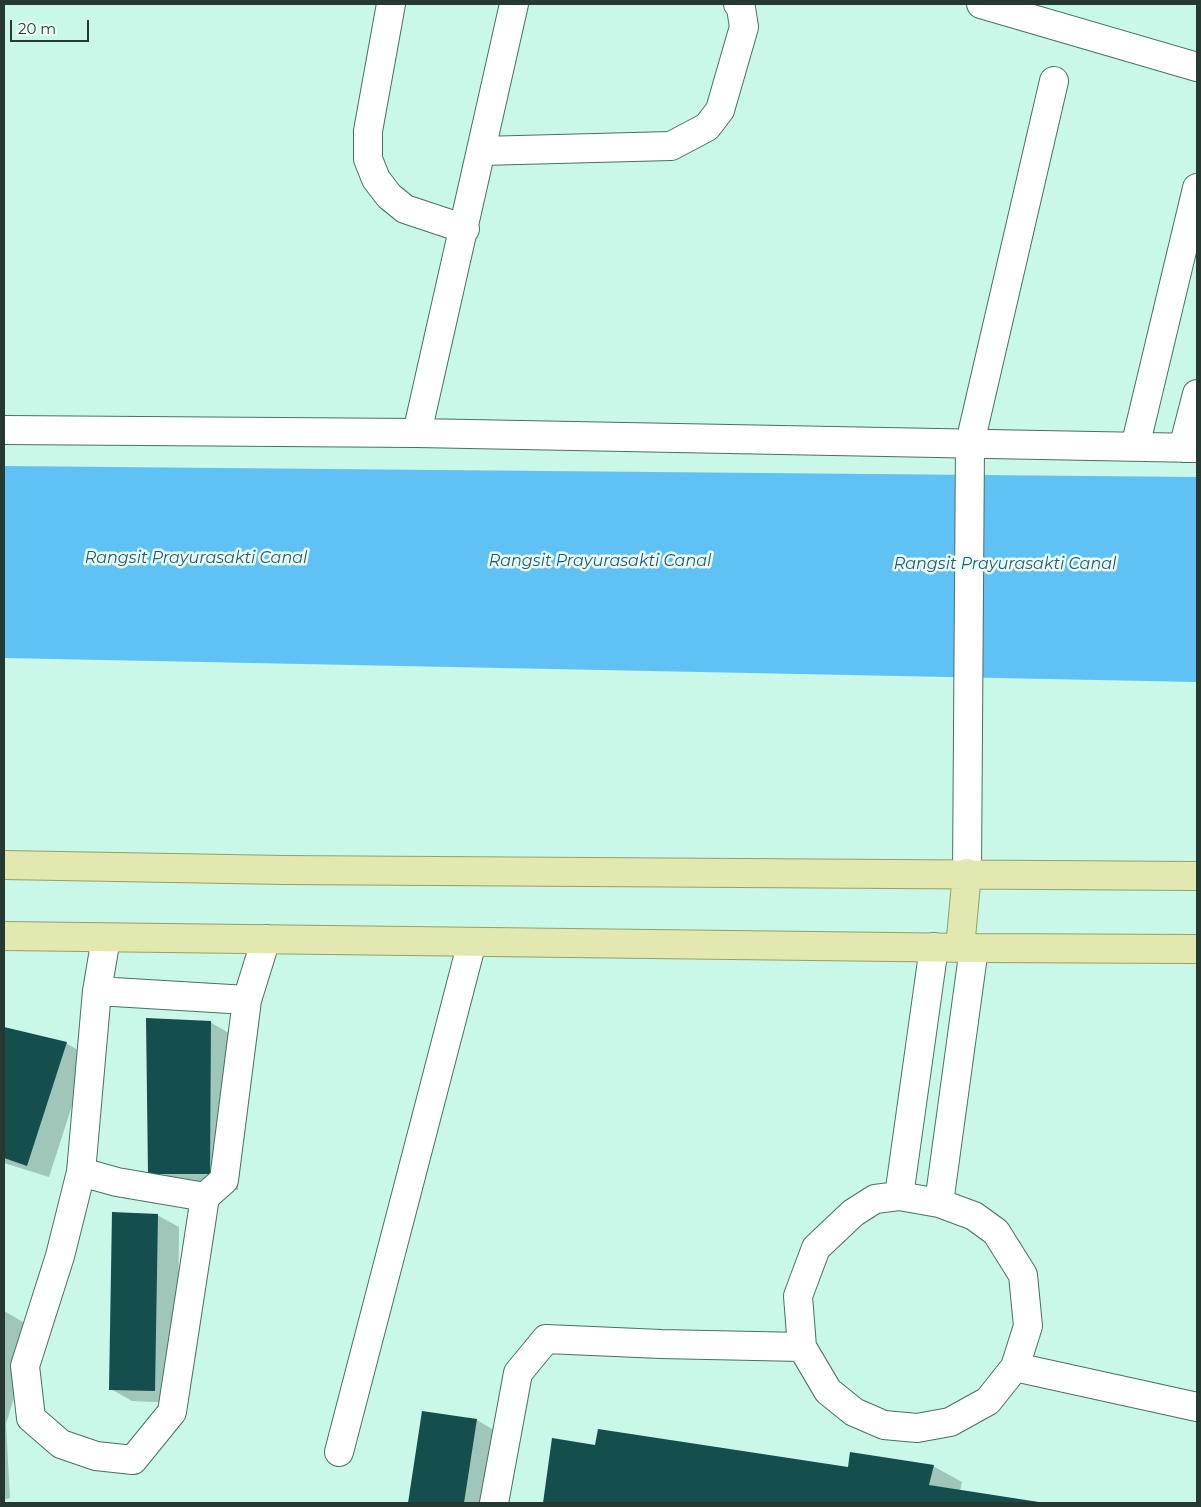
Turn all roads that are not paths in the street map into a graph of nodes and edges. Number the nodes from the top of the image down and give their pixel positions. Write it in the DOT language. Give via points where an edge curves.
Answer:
graph roads {
  1 [pos="391,4"];
  2 [pos="514,4"];
  3 [pos="738,4"];
  4 [pos="981,4"];
  5 [pos="1197,66"];
  6 [pos="1054,81"];
  7 [pos="481,151"];
  8 [pos="1197,188"];
  9 [pos="465,229"];
  10 [pos="1197,394"];
  11 [pos="4,430"];
  12 [pos="418,433"];
  13 [pos="970,443"];
  14 [pos="1135,447"];
  15 [pos="1190,448"];
  16 [pos="4,865"];
  17 [pos="967,874"];
  18 [pos="1197,876"];
  19 [pos="4,936"];
  20 [pos="106,938"];
  21 [pos="266,939"];
  22 [pos="472,942"];
  23 [pos="956,948"];
  24 [pos="1197,949"];
  25 [pos="97,991"];
  26 [pos="247,1000"];
  27 [pos="81,1172"];
  28 [pos="899,1196"];
  29 [pos="205,1198"];
  30 [pos="939,1202"];
  31 [pos="802,1347"];
  32 [pos="1015,1367"];
  33 [pos="1197,1407"];
  34 [pos="339,1452"];
  35 [pos="494,1503"];
  1 -- 9 [label="street" via="368,131 368,159 376,179 405,209"];
  2 -- 7 [label="street"];
  3 -- 7 [label="street" via="742,8 744,27 720,110 707,127 671,146"];
  4 -- 5 [label="street"];
  6 -- 13 [label="street"];
  7 -- 9 [label="street"];
  8 -- 14 [label="street"];
  9 -- 12 [label="street"];
  10 -- 15 [label="street"];
  11 -- 12 [label="street"];
  12 -- 13 [label="street"];
  13 -- 14 [label="street"];
  13 -- 17 [label="street"];
  14 -- 15 [label="street"];
  16 -- 17 [label="main road"];
  17 -- 18 [label="main road"];
  17 -- 23 [label="main road"];
  19 -- 20 [label="main road"];
  20 -- 21 [label="main road"];
  20 -- 25 [label="street"];
  21 -- 22 [label="main road"];
  21 -- 26 [label="street"];
  22 -- 23 [label="main road"];
  22 -- 34 [label="street"];
  23 -- 24 [label="main road"];
  23 -- 28 [label="street"];
  23 -- 30 [label="street"];
  25 -- 26 [label="street"];
  25 -- 27 [label="street"];
  26 -- 29 [label="street" via="224,1180"];
  27 -- 29 [label="street"];
  27 -- 29 [label="street" via="60,1256 25,1366 31,1418 61,1444 96,1456 133,1460 172,1412"];
  28 -- 30 [label="street"];
  28 -- 31 [label="street" via="875,1199 853,1213 816,1248 798,1296"];
  30 -- 32 [label="street" via="974,1216 996,1232 1023,1275 1028,1326"];
  31 -- 32 [label="street" via="828,1391 854,1412 884,1424 917,1428 950,1422 988,1401"];
  31 -- 35 [label="street" via="546,1339 518,1373"];
  32 -- 33 [label="street"];
}
